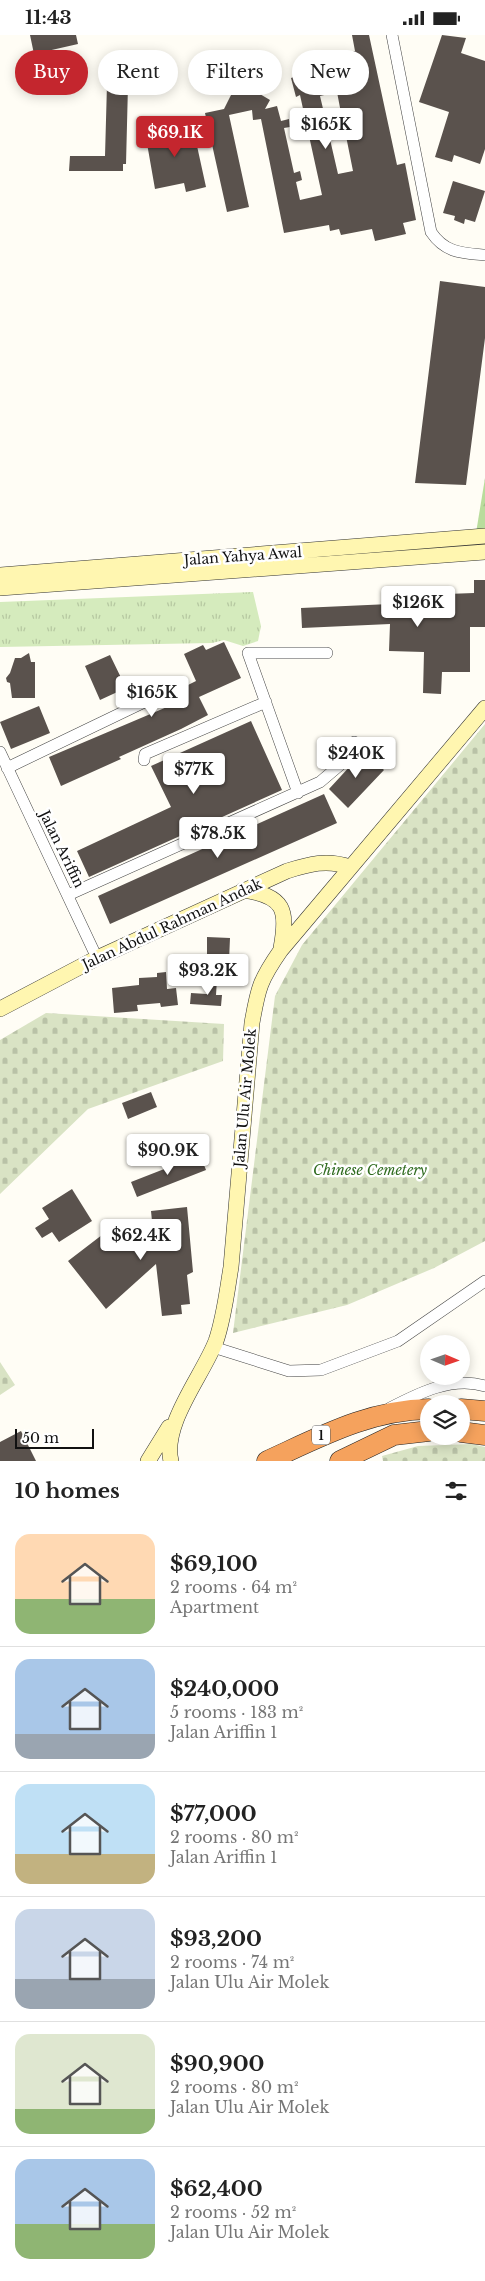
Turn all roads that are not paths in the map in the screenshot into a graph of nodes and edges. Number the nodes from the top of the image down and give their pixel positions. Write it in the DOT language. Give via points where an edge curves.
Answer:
graph roads {
  1 [pos="392,35"];
  2 [pos="485,255"];
  3 [pos="485,536"];
  4 [pos="485,552"];
  5 [pos="0,575"];
  6 [pos="0,588"];
  7 [pos="327,653"];
  8 [pos="163,693"];
  9 [pos="266,702"];
  10 [pos="485,708"];
  11 [pos="354,742"];
  12 [pos="0,753"];
  13 [pos="144,760"];
  14 [pos="7,768"];
  15 [pos="298,793"];
  16 [pos="350,867"];
  17 [pos="243,890"];
  18 [pos="68,895"];
  19 [pos="281,950"];
  20 [pos="97,958"];
  21 [pos="0,1009"];
  22 [pos="485,1281"];
  23 [pos="213,1347"];
  24 [pos="485,1387"];
  25 [pos="181,1410"];
  26 [pos="420,1410"];
  27 [pos="470,1410"];
  28 [pos="485,1411"];
  29 [pos="377,1415"];
  30 [pos="420,1432"];
  31 [pos="470,1433"];
  32 [pos="485,1435"];
  33 [pos="148,1461"];
  34 [pos="171,1461"];
  35 [pos="267,1461"];
  36 [pos="340,1461"];
  1 -- 2 [label="street" via="431,232 438,243 451,250"];
  3 -- 5 [label="street, Jalan Yahya Awal"];
  4 -- 6 [label="street, Jalan Yahya Awal"];
  7 -- 9 [label="street" via="249,652"];
  8 -- 14 [label="street"];
  9 -- 13 [label="street" via="145,754"];
  9 -- 15 [label="street"];
  10 -- 16 [label="street, Jalan Ulu Air Molek"];
  11 -- 15 [label="street" via="340,765 320,782"];
  12 -- 14 [label="street, Jalan Ariffin"];
  14 -- 18 [label="street, Jalan Ariffin"];
  15 -- 18 [label="street"];
  16 -- 17 [label="street, Jalan Abdul Rahman Andak" via="336,862 311,863"];
  16 -- 19 [label="street, Jalan Ulu Air Molek"];
  17 -- 19 [label="street" via="267,896 285,913"];
  17 -- 20 [label="street, Jalan Abdul Rahman Andak"];
  18 -- 20 [label="street, Jalan Ariffin"];
  19 -- 23 [label="street, Jalan Ulu Air Molek" via="258,987 252,1023 231,1267 225,1306"];
  20 -- 21 [label="street, Jalan Abdul Rahman Andak"];
  22 -- 23 [label="street" via="398,1341 321,1370 290,1371"];
  23 -- 25 [label="street, Jalan Ulu Air Molek"];
  24 -- 29 [label="street" via="463,1383 439,1387"];
  25 -- 33 [label="street, Jalan Ulu Air Molek"];
  25 -- 34 [label="street, Jalan Ulu Air Molek" via="169,1444"];
  26 -- 29 [label="highway, 1"];
  27 -- 28 [label="highway"];
  29 -- 35 [label="highway, 1" via="340,1427"];
  30 -- 36 [label="highway, 1" via="394,1435"];
  31 -- 32 [label="highway"];
}
